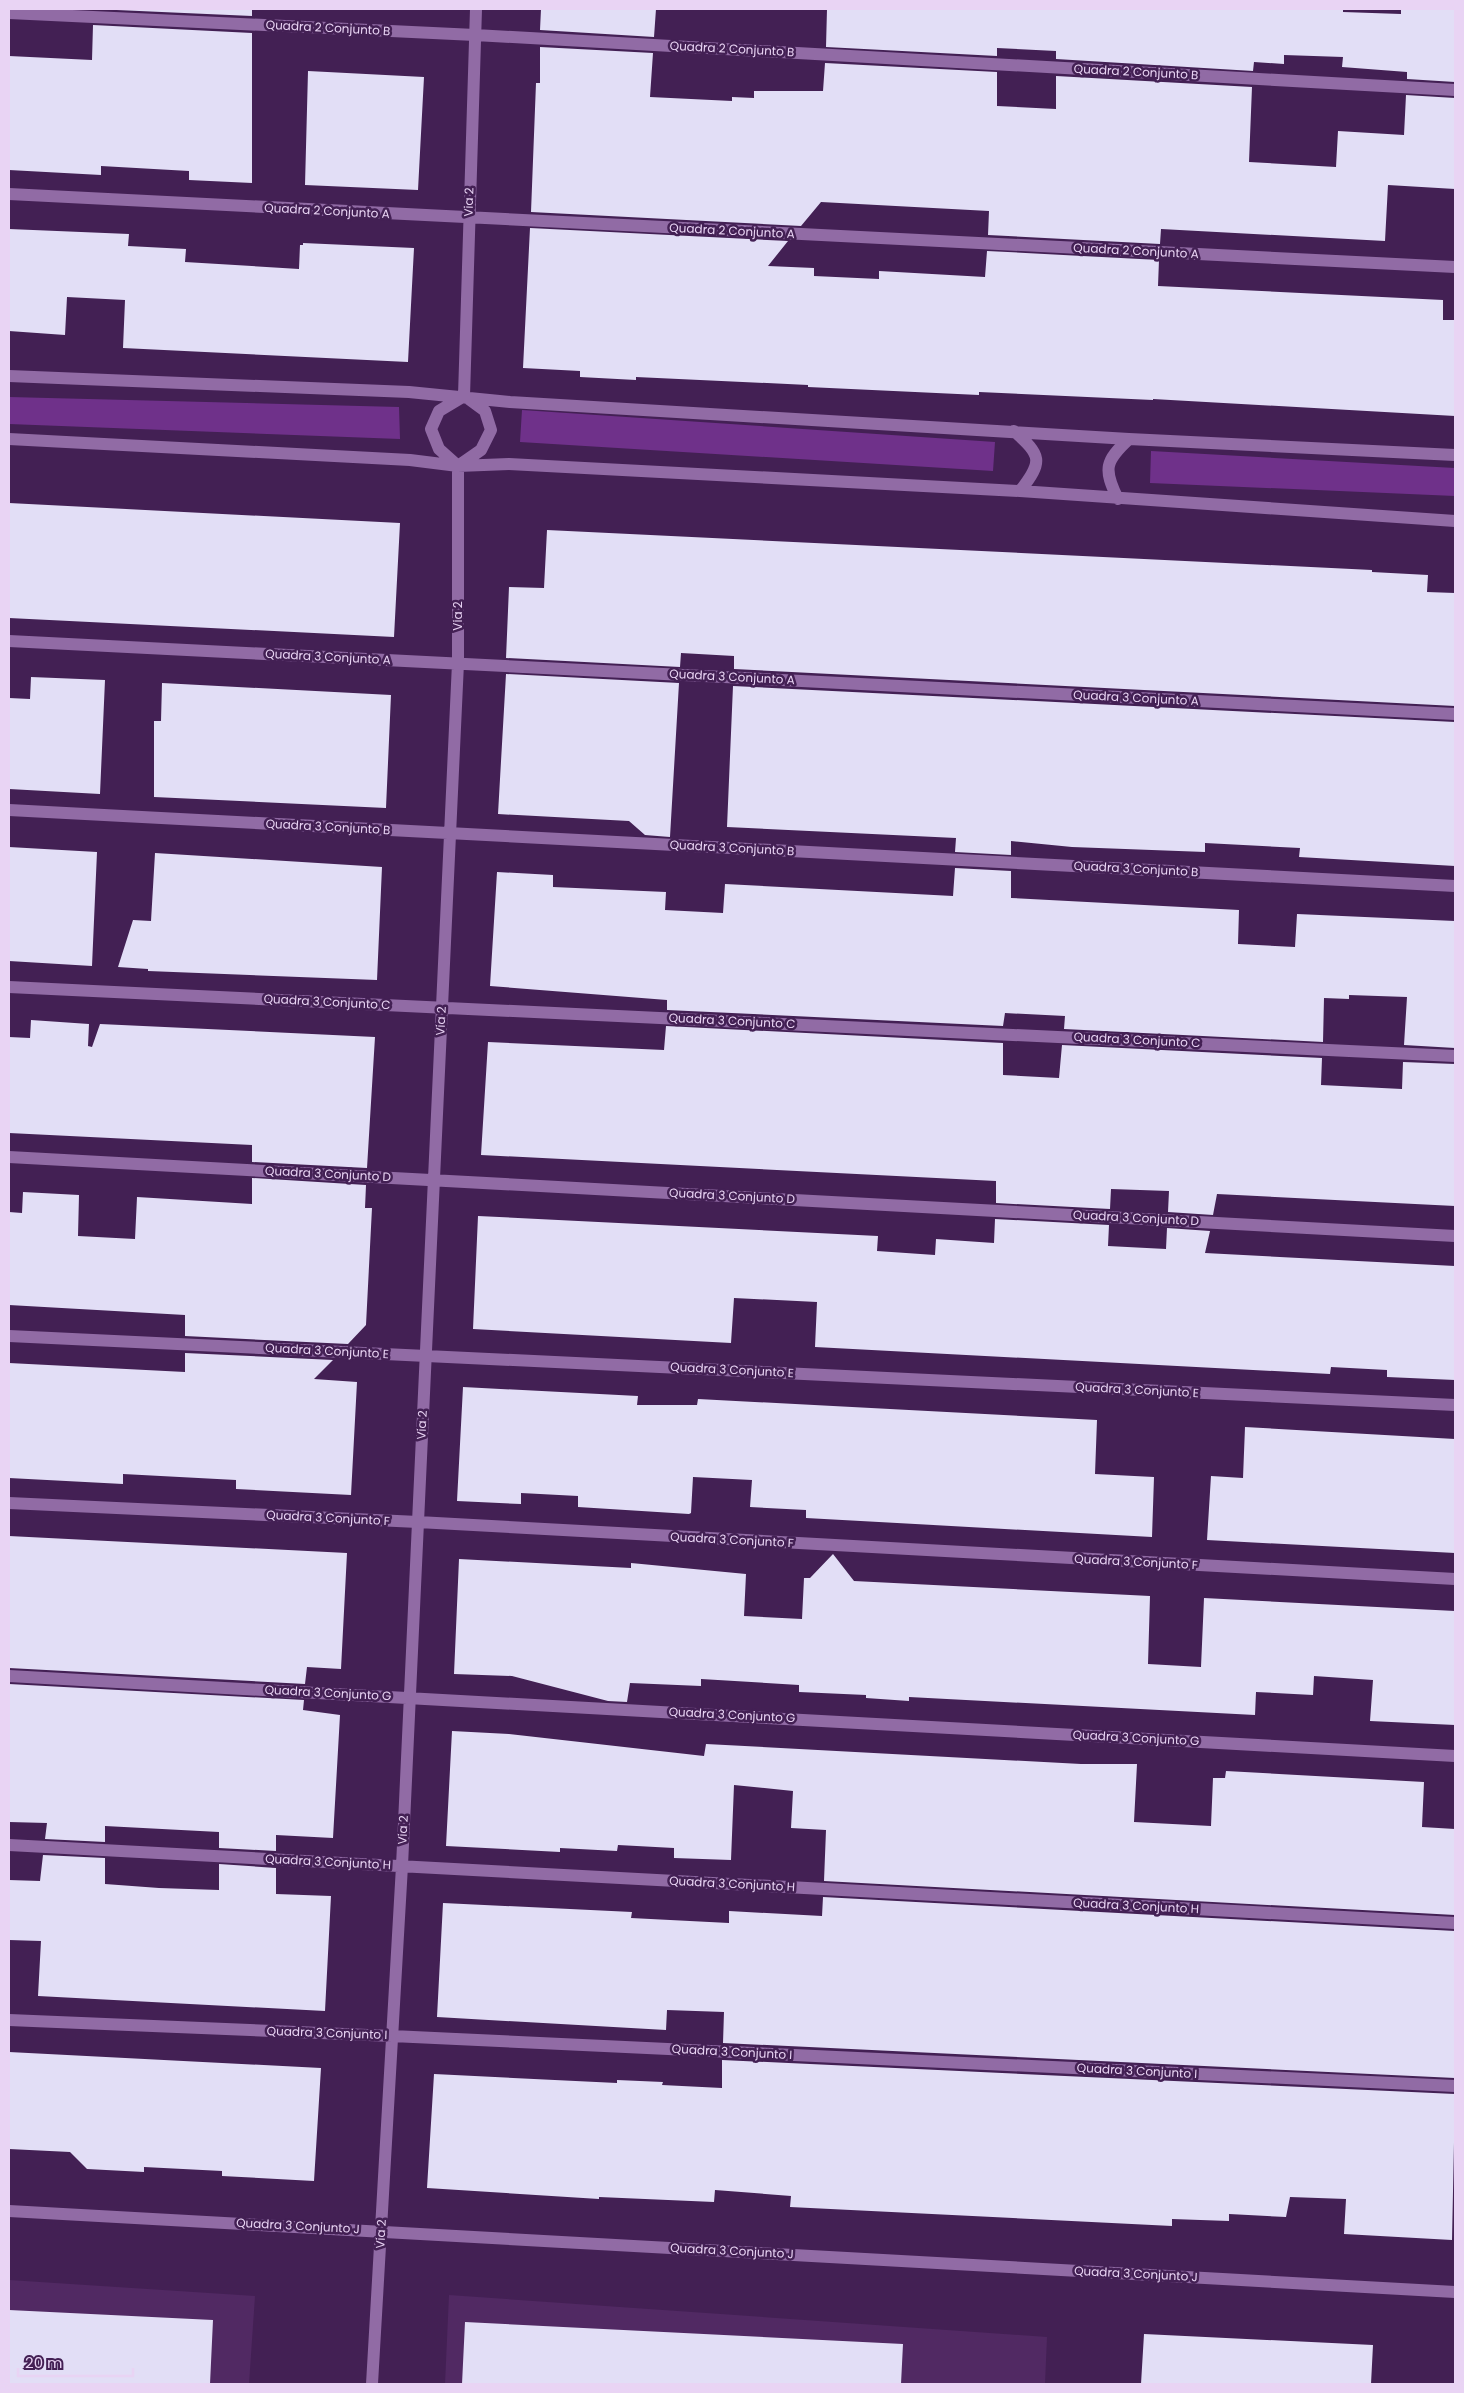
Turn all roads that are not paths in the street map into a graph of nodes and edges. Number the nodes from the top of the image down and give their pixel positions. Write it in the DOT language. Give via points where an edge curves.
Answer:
graph roads {
  1 [pos="476,9"];
  2 [pos="9,13"];
  3 [pos="475,35"];
  4 [pos="1455,90"];
  5 [pos="9,194"];
  6 [pos="469,219"];
  7 [pos="1455,266"];
  8 [pos="9,376"];
  9 [pos="464,396"];
  10 [pos="1014,431"];
  11 [pos="9,439"];
  12 [pos="1129,439"];
  13 [pos="1455,455"];
  14 [pos="458,466"];
  15 [pos="1020,491"];
  16 [pos="1118,499"];
  17 [pos="1455,521"];
  18 [pos="9,641"];
  19 [pos="458,663"];
  20 [pos="1455,714"];
  21 [pos="9,810"];
  22 [pos="450,834"];
  23 [pos="1455,886"];
  24 [pos="9,987"];
  25 [pos="442,1007"];
  26 [pos="1455,1056"];
  27 [pos="9,1157"];
  28 [pos="434,1179"];
  29 [pos="1455,1236"];
  30 [pos="9,1336"];
  31 [pos="426,1356"];
  32 [pos="1455,1405"];
  33 [pos="9,1503"];
  34 [pos="418,1522"];
  35 [pos="1455,1579"];
  36 [pos="9,1676"];
  37 [pos="410,1697"];
  38 [pos="1455,1756"];
  39 [pos="9,1846"];
  40 [pos="402,1866"];
  41 [pos="1455,1923"];
  42 [pos="9,2020"];
  43 [pos="392,2036"];
  44 [pos="1455,2086"];
  45 [pos="9,2211"];
  46 [pos="381,2231"];
  47 [pos="1455,2292"];
  48 [pos="372,2384"];
  1 -- 3 [label="street, Via 2"];
  2 -- 3 [label="street, Quadra 2 Conjunto B"];
  3 -- 4 [label="street, Quadra 2 Conjunto B"];
  3 -- 6 [label="street, Via 2"];
  5 -- 6 [label="street, Quadra 2 Conjunto A"];
  6 -- 7 [label="street, Quadra 2 Conjunto A"];
  6 -- 9 [label="street, Via 2"];
  8 -- 9 [label="street"];
  9 -- 10 [label="street" via="510,402"];
  9 -- 14 [label="street" via="485,411 491,430 481,450"];
  9 -- 14 [label="street" via="439,411 430,429 439,449"];
  10 -- 12 [label="street"];
  10 -- 15 [label="street" via="1034,449 1036,462 1034,474"];
  11 -- 14 [label="street" via="410,460"];
  12 -- 13 [label="street"];
  12 -- 16 [label="street" via="1113,453 1108,465 1110,482"];
  14 -- 15 [label="street" via="509,464"];
  14 -- 19 [label="street, Via 2"];
  15 -- 16 [label="street"];
  16 -- 17 [label="street"];
  18 -- 19 [label="street, Quadra 3 Conjunto A"];
  19 -- 20 [label="street, Quadra 3 Conjunto A"];
  19 -- 22 [label="street, Via 2"];
  21 -- 22 [label="street, Quadra 3 Conjunto B"];
  22 -- 23 [label="street, Quadra 3 Conjunto B"];
  22 -- 25 [label="street, Via 2"];
  24 -- 25 [label="street, Quadra 3 Conjunto C"];
  25 -- 26 [label="street, Quadra 3 Conjunto C"];
  25 -- 28 [label="street, Via 2"];
  27 -- 28 [label="street, Quadra 3 Conjunto D"];
  28 -- 29 [label="street, Quadra 3 Conjunto D"];
  28 -- 31 [label="street, Via 2"];
  30 -- 31 [label="street, Quadra 3 Conjunto E"];
  31 -- 32 [label="street, Quadra 3 Conjunto E"];
  31 -- 34 [label="street, Via 2"];
  33 -- 34 [label="street, Quadra 3 Conjunto F"];
  34 -- 35 [label="street, Quadra 3 Conjunto F"];
  34 -- 37 [label="street, Via 2"];
  36 -- 37 [label="street, Quadra 3 Conjunto G"];
  37 -- 38 [label="street, Quadra 3 Conjunto G"];
  37 -- 40 [label="street, Via 2"];
  39 -- 40 [label="street, Quadra 3 Conjunto H"];
  40 -- 41 [label="street, Quadra 3 Conjunto H"];
  40 -- 43 [label="street, Via 2"];
  42 -- 43 [label="street, Quadra 3 Conjunto I"];
  43 -- 44 [label="street, Quadra 3 Conjunto I"];
  43 -- 46 [label="street, Via 2"];
  45 -- 46 [label="street, Quadra 3 Conjunto J"];
  46 -- 47 [label="street, Quadra 3 Conjunto J"];
  46 -- 48 [label="street, Via 2"];
}
